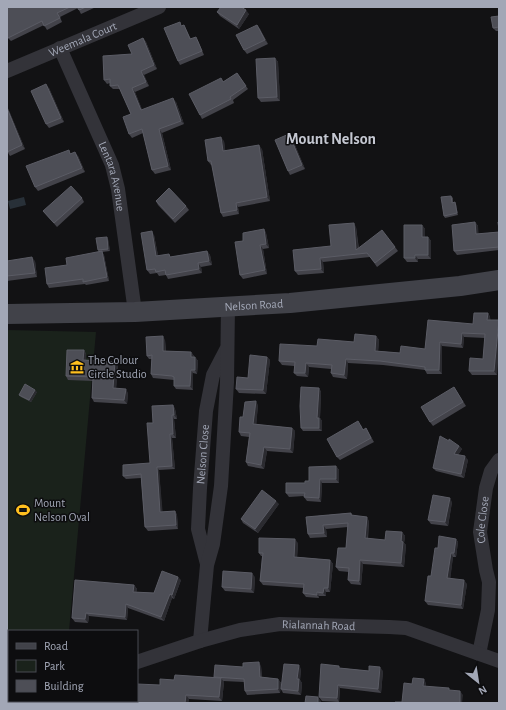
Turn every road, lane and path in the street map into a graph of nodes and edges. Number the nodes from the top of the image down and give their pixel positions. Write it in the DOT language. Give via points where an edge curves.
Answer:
graph roads {
  1 [pos="159,7"];
  2 [pos="60,48"];
  3 [pos="7,72"];
  4 [pos="499,280"];
  5 [pos="228,306"];
  6 [pos="135,312"];
  7 [pos="7,314"];
  8 [pos="228,346"];
  9 [pos="499,460"];
  10 [pos="207,565"];
  11 [pos="494,577"];
  12 [pos="200,641"];
  13 [pos="479,654"];
  14 [pos="138,662"];
  15 [pos="499,662"];
  1 -- 2 [label="street, Weemala Court"];
  2 -- 3 [label="street, Weemala Court"];
  2 -- 6 [label="street, Lentara Avenue" via="112,165 118,189"];
  4 -- 5 [label="main road, Nelson Road" via="354,297"];
  5 -- 6 [label="main road, Nelson Road"];
  5 -- 8 [label="street, Nelson Close"];
  6 -- 7 [label="main road, Nelson Road"];
  8 -- 10 [label="street, Nelson Close" via="221,486 213,544"];
  8 -- 10 [label="street, Nelson Close" via="213,375 206,411 198,530"];
  9 -- 11 [label="street, Cole Close" via="491,471 488,482 480,532 486,570"];
  10 -- 12 [label="street, Nelson Close"];
  11 -- 13 [label="street, Cole Close"];
  12 -- 13 [label="street, Rialannah Road" via="240,630 280,624 389,627 406,628"];
  12 -- 14 [label="street, Rialannah Road"];
  13 -- 15 [label="street, Rialannah Road"];
}
